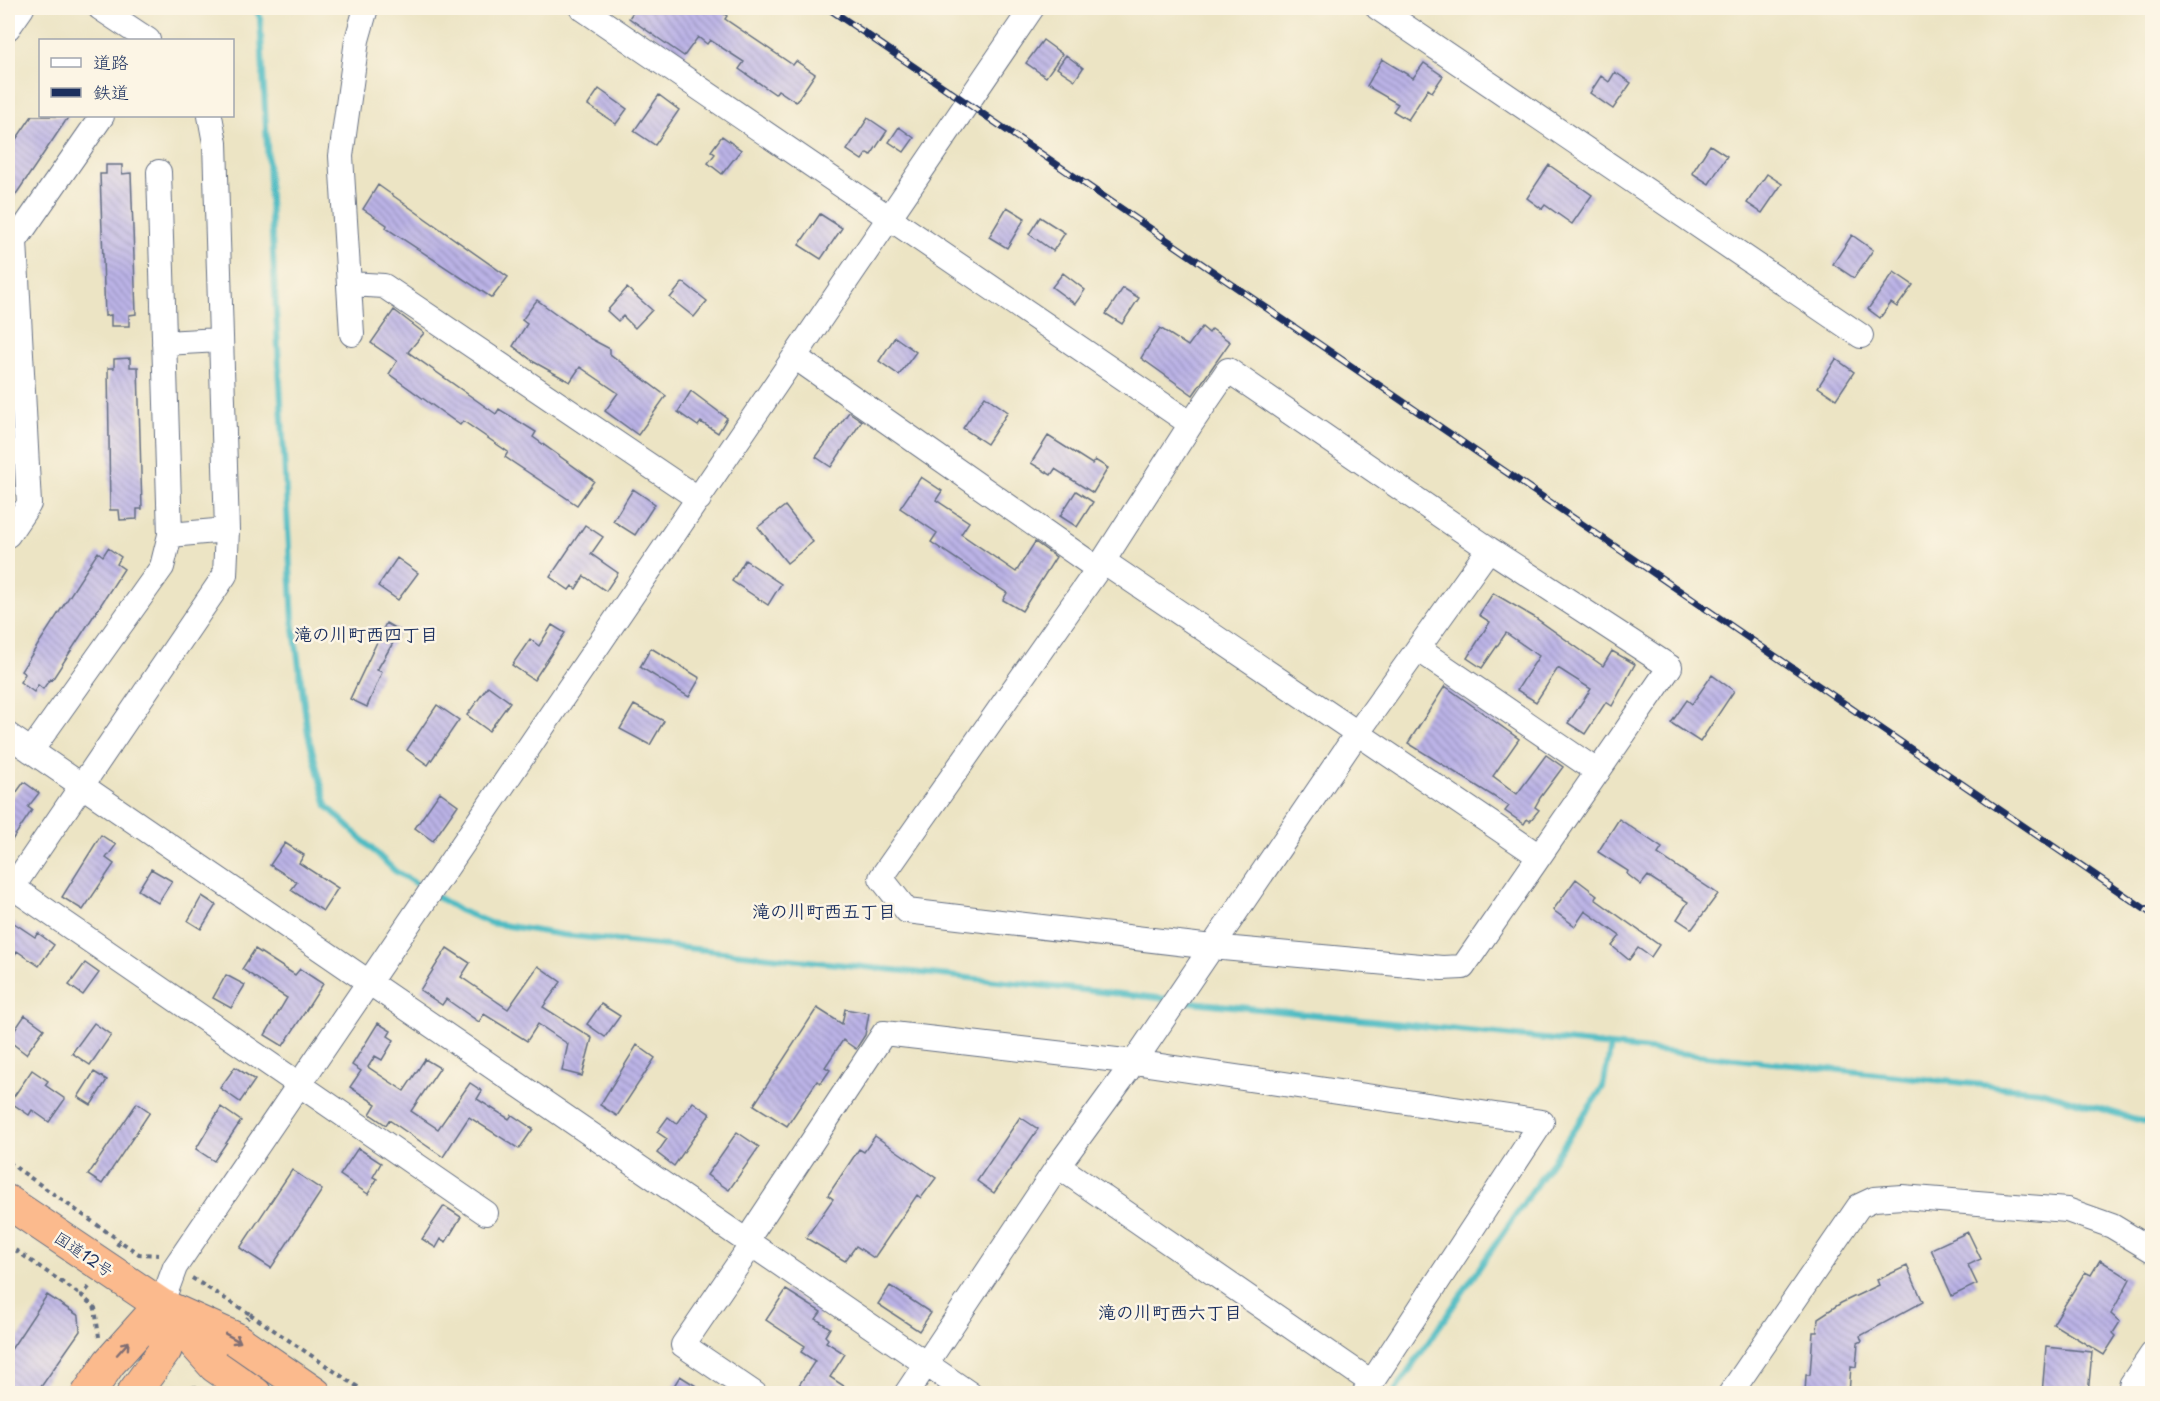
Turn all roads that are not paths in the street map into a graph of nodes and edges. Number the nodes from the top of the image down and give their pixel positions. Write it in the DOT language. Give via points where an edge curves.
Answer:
graph roads {
  1 [pos="22,8"];
  2 [pos="100,8"];
  3 [pos="366,8"];
  4 [pos="582,8"];
  5 [pos="1032,8"];
  6 [pos="1378,8"];
  7 [pos="8,28"];
  8 [pos="146,39"];
  9 [pos="101,117"];
  10 [pos="210,117"];
  11 [pos="159,172"];
  12 [pos="889,217"];
  13 [pos="350,284"];
  14 [pos="352,334"];
  15 [pos="1861,336"];
  16 [pos="220,340"];
  17 [pos="164,344"];
  18 [pos="795,357"];
  19 [pos="1191,424"];
  20 [pos="699,499"];
  21 [pos="227,530"];
  22 [pos="8,535"];
  23 [pos="170,535"];
  24 [pos="1490,549"];
  25 [pos="1101,565"];
  26 [pos="1418,649"];
  27 [pos="8,735"];
  28 [pos="1356,735"];
  29 [pos="31,751"];
  30 [pos="1598,772"];
  31 [pos="83,786"];
  32 [pos="1539,856"];
  33 [pos="9,889"];
  34 [pos="1212,947"];
  35 [pos="369,983"];
  36 [pos="1134,1062"];
  37 [pos="298,1086"];
  38 [pos="1058,1166"];
  39 [pos="8,1202"];
  40 [pos="486,1213"];
  41 [pos="749,1242"];
  42 [pos="2152,1250"];
  43 [pos="161,1305"];
  44 [pos="2152,1354"];
  45 [pos="926,1363"];
  46 [pos="726,1385"];
  47 [pos="1367,1388"];
  48 [pos="88,1394"];
  49 [pos="134,1394"];
  50 [pos="255,1394"];
  51 [pos="315,1394"];
  52 [pos="755,1394"];
  53 [pos="906,1394"];
  54 [pos="970,1394"];
  55 [pos="1730,1394"];
  56 [pos="2131,1394"];
  1 -- 7 [label="street"];
  2 -- 8 [label="street"];
  3 -- 13 [label="street" via="357,40 341,156"];
  4 -- 12 [label="street"];
  5 -- 12 [label="street"];
  6 -- 15 [label="street"];
  9 -- 22 [label="street" via="15,241 29,504"];
  10 -- 16 [label="street" via="215,143"];
  11 -- 17 [label="street"];
  12 -- 18 [label="street"];
  12 -- 19 [label="street"];
  13 -- 14 [label="street"];
  13 -- 20 [label="street" via="384,286"];
  16 -- 17 [label="street"];
  16 -- 21 [label="street"];
  17 -- 23 [label="street"];
  18 -- 20 [label="street"];
  18 -- 25 [label="street"];
  19 -- 24 [label="street" via="1228,370"];
  19 -- 25 [label="street"];
  20 -- 35 [label="street"];
  21 -- 23 [label="street"];
  21 -- 31 [label="street" via="225,575"];
  23 -- 29 [label="street" via="162,567"];
  24 -- 26 [label="street"];
  24 -- 30 [label="street" via="1670,667"];
  25 -- 28 [label="street"];
  25 -- 34 [label="street" via="881,878 908,911"];
  26 -- 28 [label="street"];
  26 -- 30 [label="street"];
  27 -- 29 [label="street"];
  28 -- 32 [label="street"];
  28 -- 34 [label="street"];
  29 -- 31 [label="street"];
  30 -- 32 [label="street"];
  31 -- 33 [label="street"];
  31 -- 35 [label="street"];
  32 -- 34 [label="street" via="1463,967"];
  33 -- 37 [label="street"];
  34 -- 36 [label="street"];
  35 -- 37 [label="street"];
  35 -- 41 [label="street"];
  36 -- 38 [label="street"];
  36 -- 41 [label="street" via="884,1033"];
  36 -- 47 [label="street" via="1542,1122"];
  37 -- 40 [label="street"];
  37 -- 43 [label="street" via="175,1267"];
  38 -- 45 [label="street"];
  38 -- 47 [label="street"];
  39 -- 43 [label="highway, 国道12号"];
  41 -- 45 [label="street"];
  41 -- 46 [label="street" via="683,1345"];
  42 -- 55 [label="street" via="2112,1226 2067,1210 1902,1197 1875,1199 1859,1206"];
  48 -- 43 [label="highway, one-way" via="109,1363"];
  43 -- 49 [label="highway" via="165,1350"];
  43 -- 50 [label="highway, 国道12号" via="215,1366"];
  43 -- 51 [label="highway, 国道12号, one-way" via="234,1338"];
  44 -- 56 [label="street" via="2132,1385"];
  45 -- 53 [label="street"];
  45 -- 54 [label="street"];
  46 -- 52 [label="street"];
}
